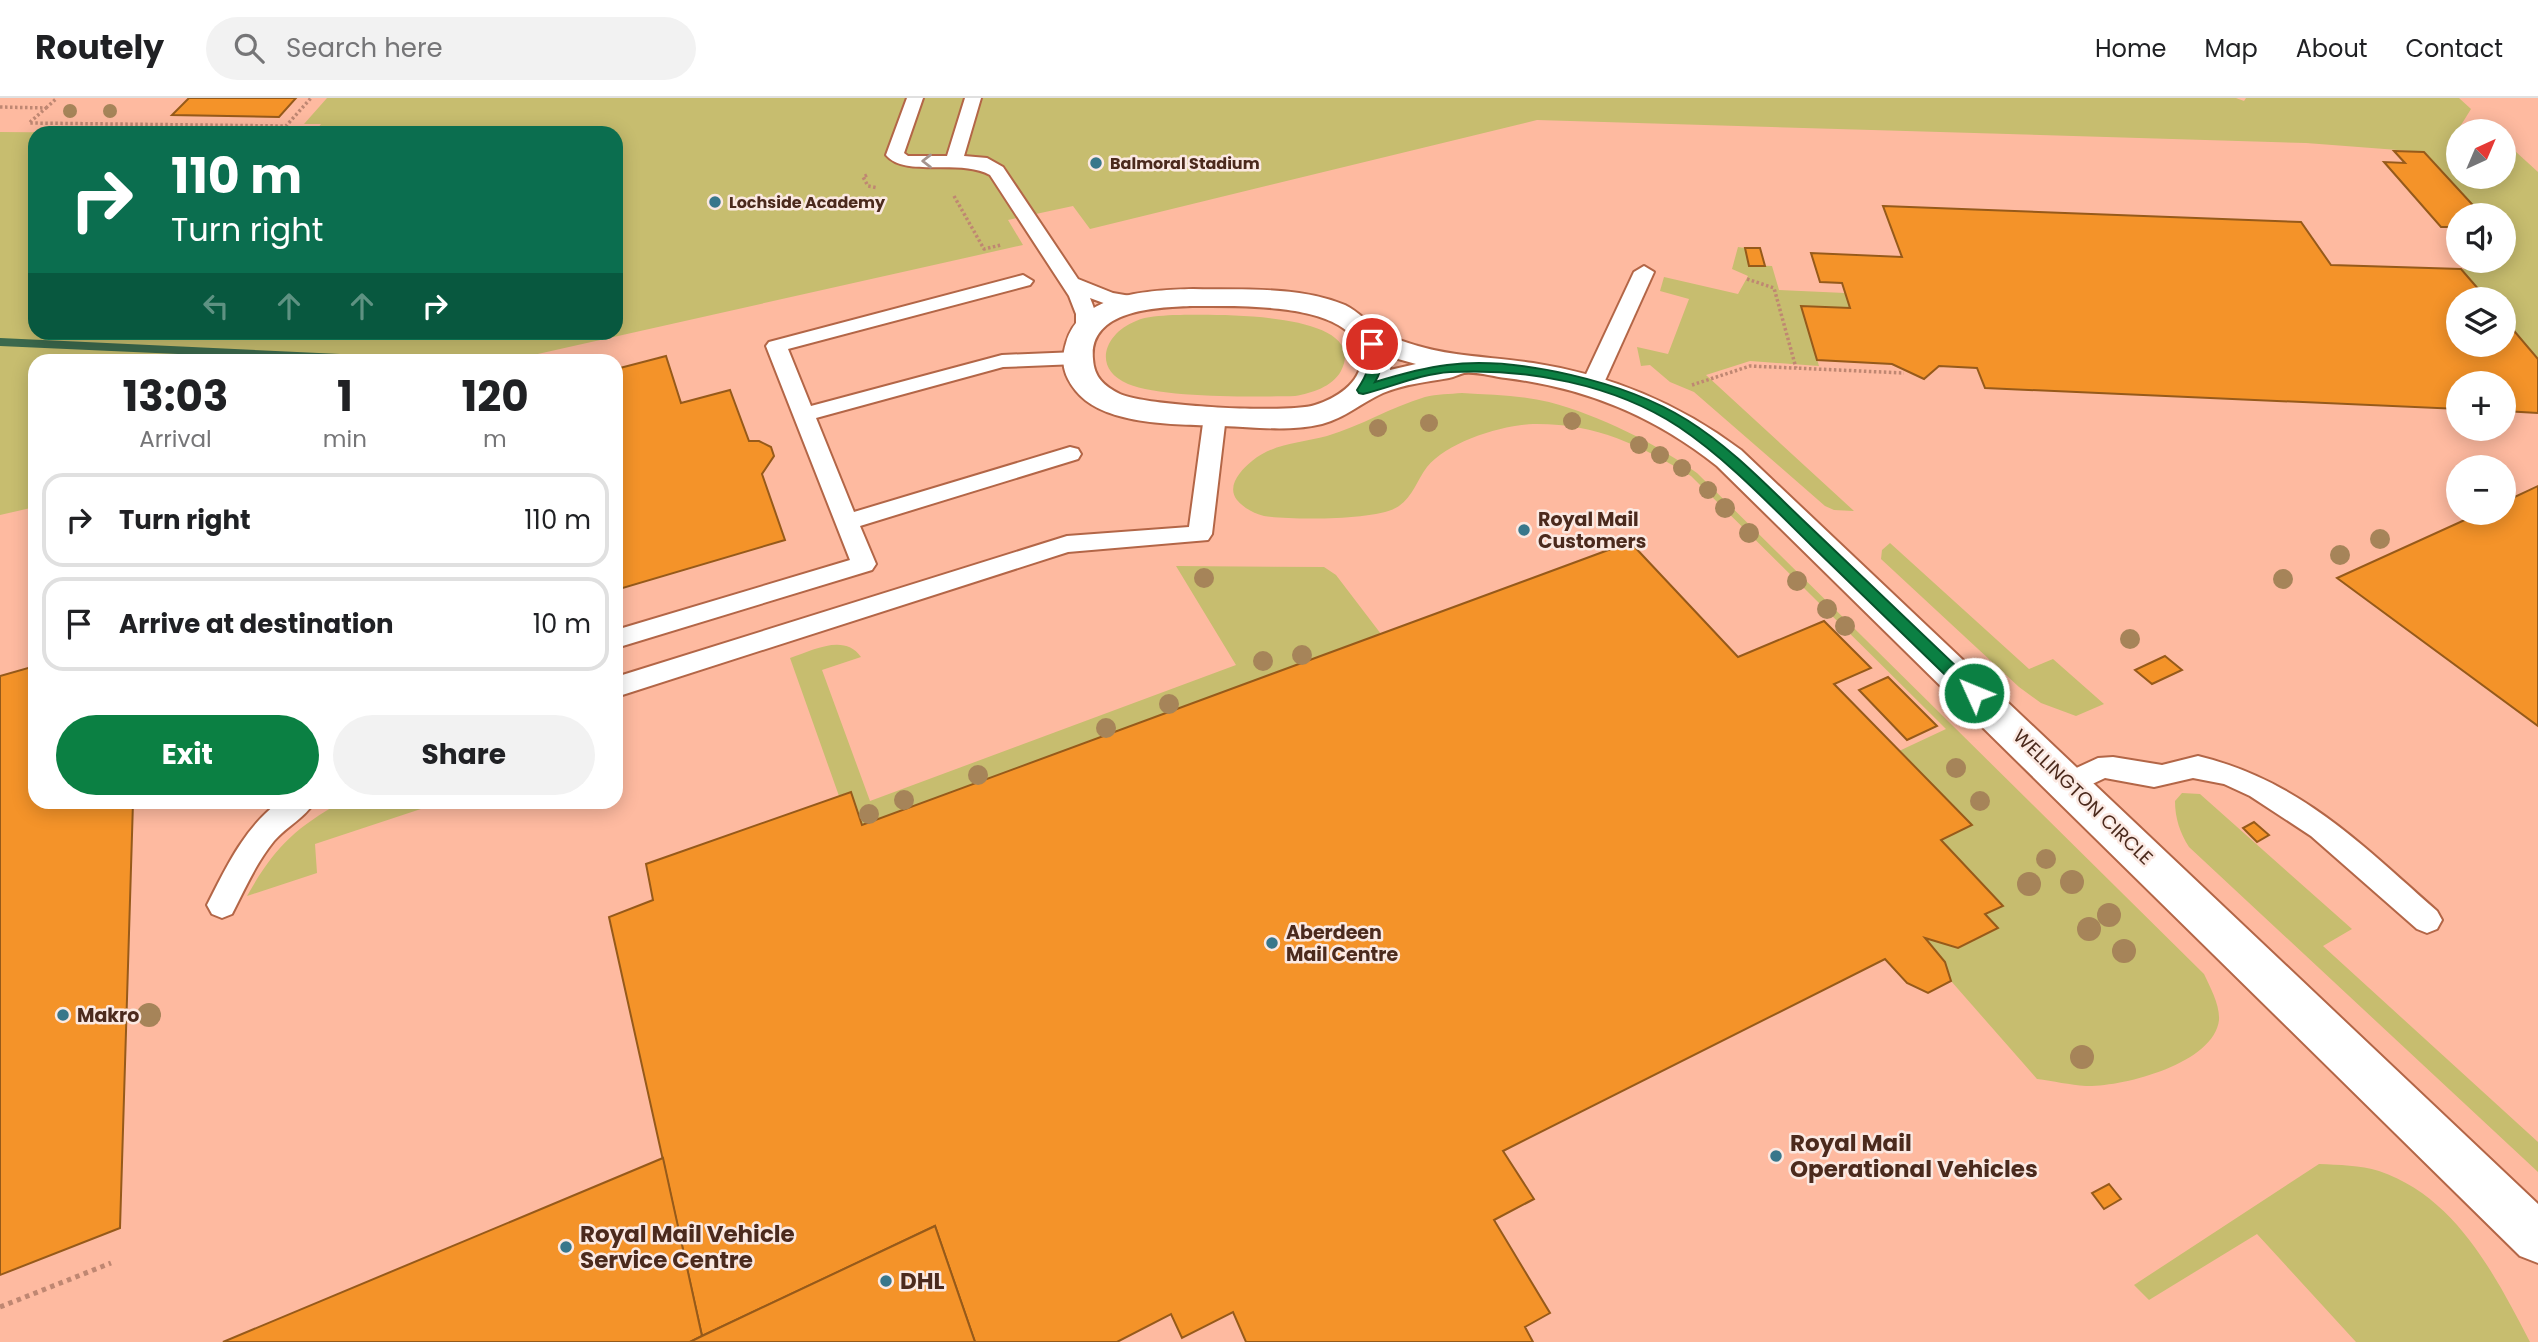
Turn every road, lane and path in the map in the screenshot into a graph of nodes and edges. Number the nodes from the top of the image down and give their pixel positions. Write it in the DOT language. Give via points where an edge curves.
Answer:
graph roads {
  1 [pos="57,98"];
  2 [pos="311,98"];
  3 [pos="915,98"];
  4 [pos="973,98"];
  5 [pos="0,107"];
  6 [pos="46,108"];
  7 [pos="899,159"];
  8 [pos="954,161"];
  9 [pos="888,188"];
  10 [pos="950,192"];
  11 [pos="1006,243"];
  12 [pos="1644,272"];
  13 [pos="1747,279"];
  14 [pos="1023,281"];
  15 [pos="1073,284"];
  16 [pos="1135,302"];
  17 [pos="1367,336"];
  18 [pos="1081,345"];
  19 [pos="1481,367"];
  20 [pos="1796,368"];
  21 [pos="1904,373"];
  22 [pos="1592,384"];
  23 [pos="1363,390"];
  24 [pos="1642,402"];
  25 [pos="803,415"];
  26 [pos="1215,416"];
  27 [pos="1070,454"];
  28 [pos="847,522"];
  29 [pos="623,637"];
  30 [pos="623,685"];
  31 [pos="2069,784"];
  32 [pos="291,809"];
  33 [pos="222,905"];
  34 [pos="2427,920"];
  35 [pos="2538,1238"];
  36 [pos="111,1263"];
  37 [pos="0,1307"];
  1 -- 6 [label="path"];
  2 -- 6 [label="path" via="286,126 29,123"];
  3 -- 7 [label="lane" via="895,155"];
  4 -- 8 [label="lane"];
  5 -- 6 [label="path"];
  8 -- 7 [label="lane, one-way"];
  7 -- 9 [label="path" via="863,177 869,187"];
  8 -- 15 [label="lane" via="981,162 998,171"];
  10 -- 11 [label="path" via="984,249"];
  12 -- 22 [label="lane"];
  13 -- 20 [label="path" via="1774,288"];
  14 -- 25 [label="lane" via="776,346"];
  15 -- 16 [label="lane" via="1110,299"];
  15 -- 18 [label="lane" via="1084,308"];
  16 -- 17 [label="street, WELLINGTON CIRCLE" via="1181,297 1301,303 1339,314"];
  16 -- 18 [label="street" via="1109,313"];
  17 -- 19 [label="street, WELLINGTON CIRCLE" via="1417,355"];
  17 -- 23 [label="street" via="1376,363"];
  18 -- 25 [label="lane" via="1002,361"];
  18 -- 26 [label="street, WELLINGTON CIRCLE" via="1083,377 1111,401 1156,414"];
  19 -- 22 [label="street, WELLINGTON CIRCLE"];
  19 -- 23 [label="street, WELLINGTON CIRCLE" via="1417,374"];
  20 -- 21 [label="path"];
  20 -- 24 [label="path" via="1750,366"];
  22 -- 24 [label="street, WELLINGTON CIRCLE"];
  23 -- 26 [label="street, WELLINGTON CIRCLE" via="1344,405 1315,416"];
  24 -- 31 [label="street, WELLINGTON CIRCLE" via="1699,434 1729,458"];
  25 -- 28 [label="lane"];
  26 -- 30 [label="lane" via="1200,534 1067,544"];
  27 -- 28 [label="lane"];
  28 -- 29 [label="lane" via="864,564"];
  31 -- 34 [label="lane" via="2100,768 2162,776 2180,767 2196,767 2236,778 2301,813"];
  31 -- 35 [label="street, WELLINGTON CIRCLE"];
  32 -- 33 [label="lane" via="246,857"];
  36 -- 37 [label="path"];
}
